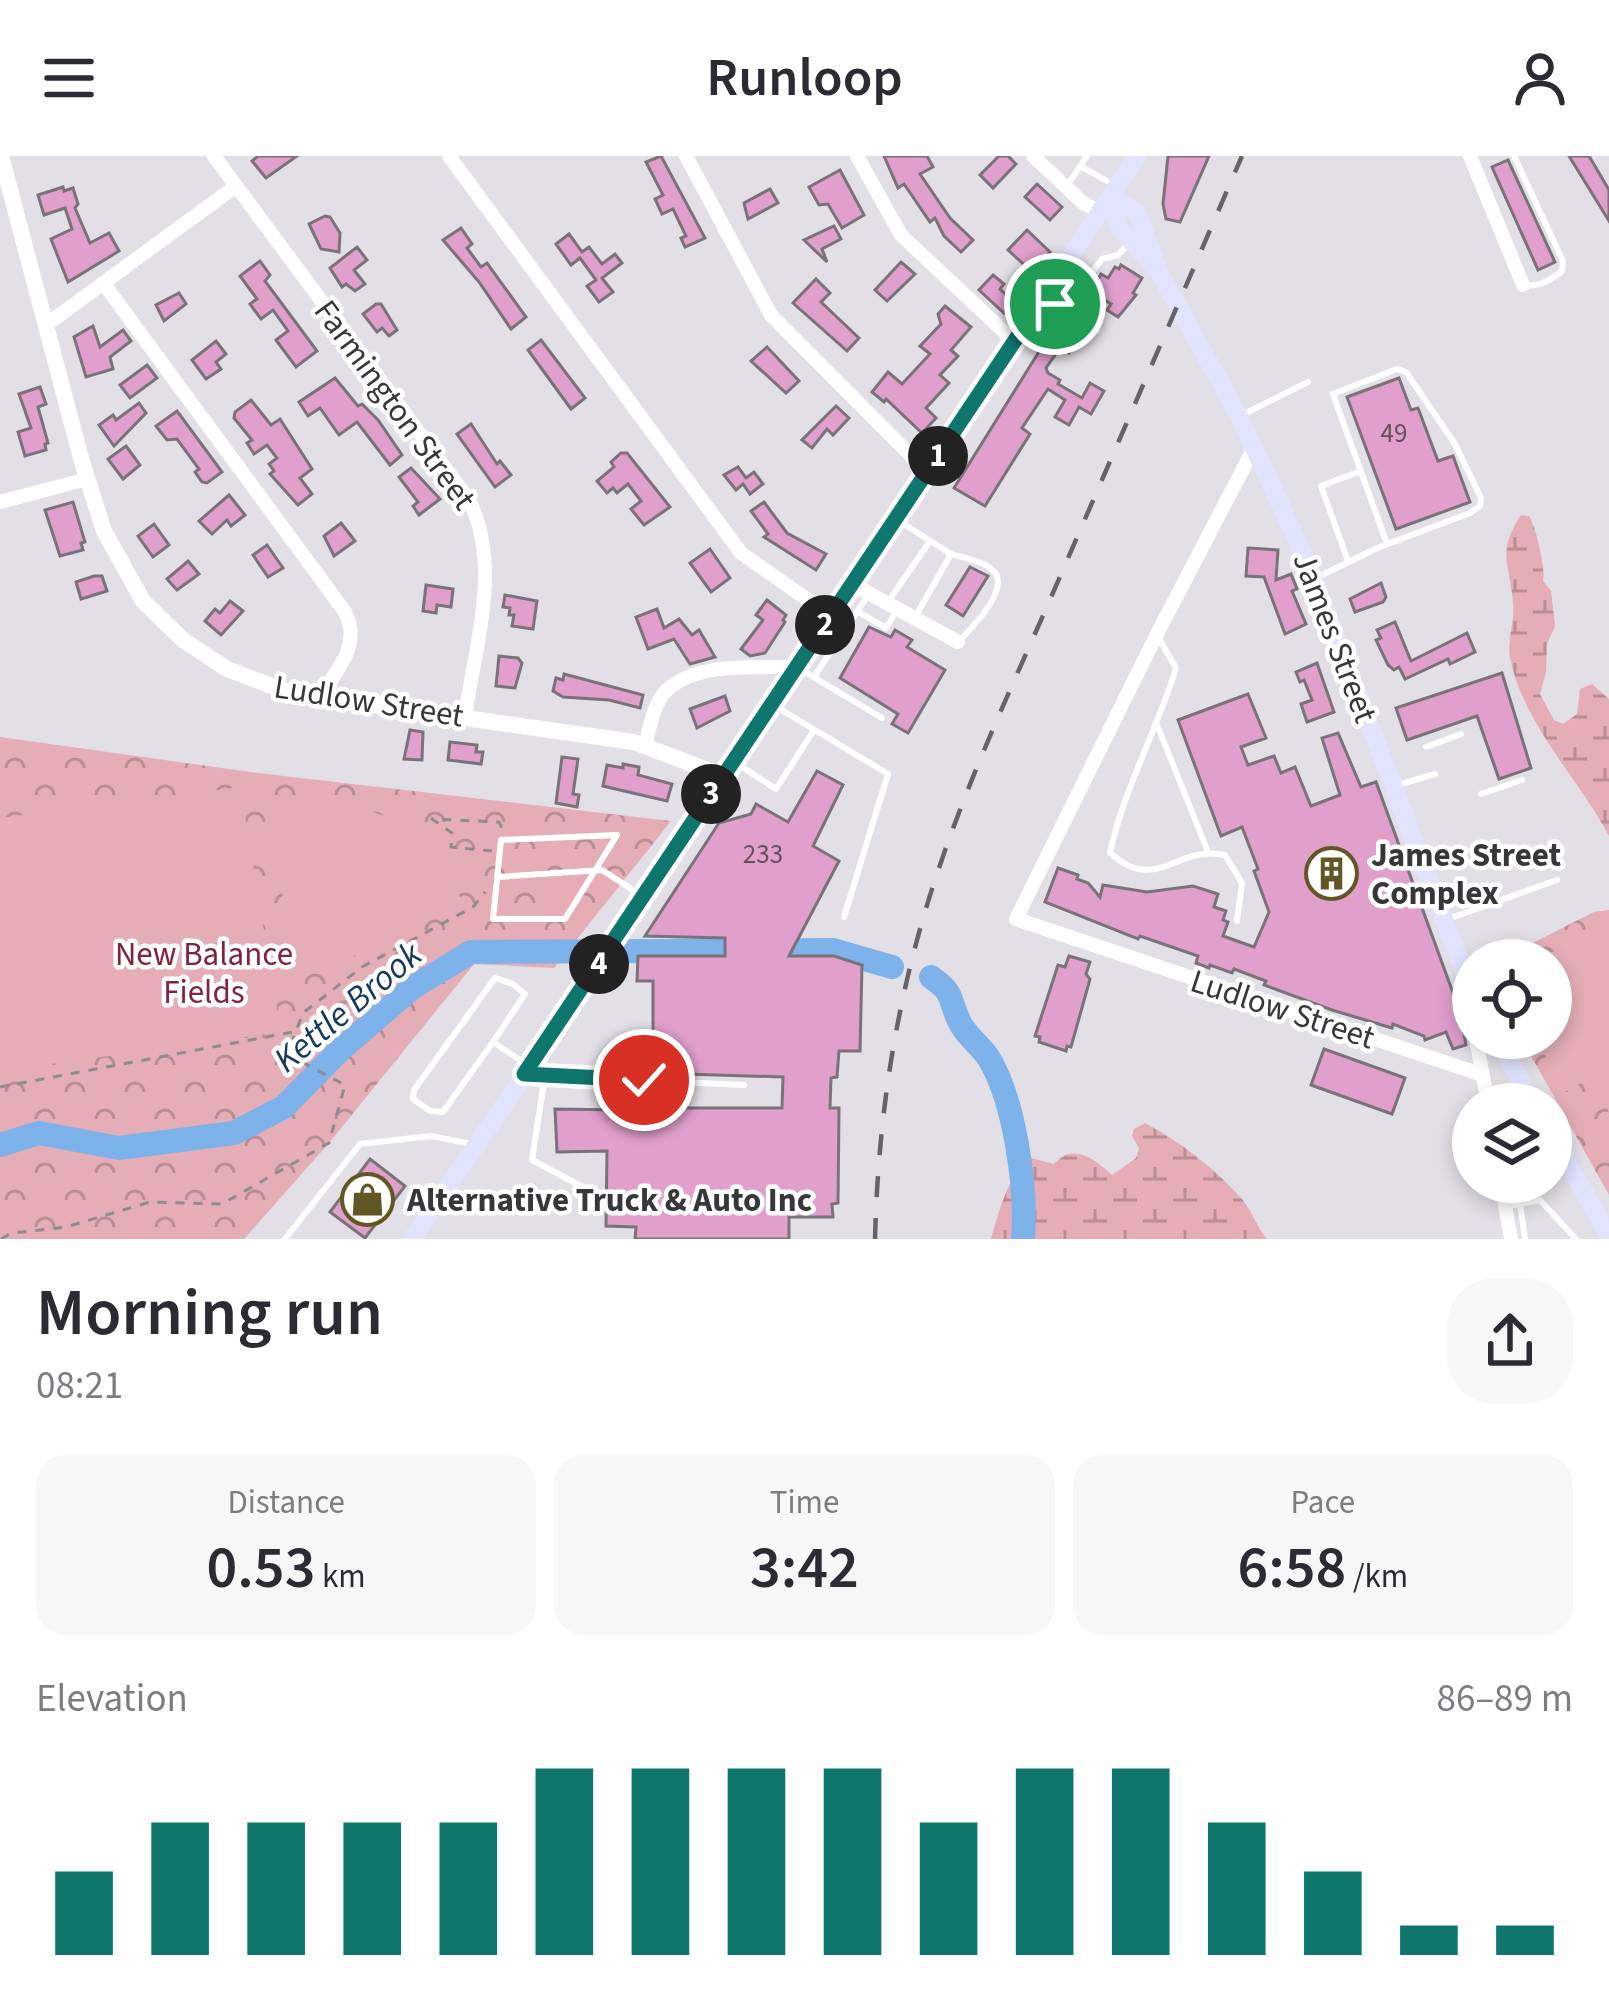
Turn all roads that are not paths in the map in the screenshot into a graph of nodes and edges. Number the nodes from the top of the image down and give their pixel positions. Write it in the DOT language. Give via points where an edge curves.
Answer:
graph roads {
  1 [pos="2,156"];
  2 [pos="214,156"];
  3 [pos="448,156"];
  4 [pos="686,156"];
  5 [pos="857,156"];
  6 [pos="1033,156"];
  7 [pos="1087,156"];
  8 [pos="1137,156"];
  9 [pos="1514,156"];
  10 [pos="1473,157"];
  11 [pos="1080,166"];
  12 [pos="236,186"];
  13 [pos="1066,187"];
  14 [pos="1111,200"];
  15 [pos="1129,243"];
  16 [pos="1159,272"];
  17 [pos="1076,275"];
  18 [pos="104,284"];
  19 [pos="1523,285"];
  20 [pos="1044,297"];
  21 [pos="1064,310"];
  22 [pos="46,325"];
  23 [pos="1097,331"];
  24 [pos="1015,342"];
  25 [pos="1309,382"];
  26 [pos="1239,416"];
  27 [pos="1254,448"];
  28 [pos="1361,471"];
  29 [pos="927,472"];
  30 [pos="87,479"];
  31 [pos="0,502"];
  32 [pos="896,519"];
  33 [pos="930,541"];
  34 [pos="1387,544"];
  35 [pos="951,554"];
  36 [pos="1348,562"];
  37 [pos="1315,579"];
  38 [pos="861,589"];
  39 [pos="892,607"];
  40 [pos="857,611"];
  41 [pos="832,616"];
  42 [pos="914,619"];
  43 [pos="1156,634"];
  44 [pos="842,635"];
  45 [pos="958,642"];
  46 [pos="805,672"];
  47 [pos="319,698"];
  48 [pos="772,704"];
  49 [pos="466,716"];
  50 [pos="882,718"];
  51 [pos="1158,726"];
  52 [pos="814,730"];
  53 [pos="1461,734"];
  54 [pos="645,745"];
  55 [pos="1426,747"];
  56 [pos="728,769"];
  57 [pos="1435,774"];
  58 [pos="1522,780"];
  59 [pos="1393,787"];
  60 [pos="1481,794"];
  61 [pos="1208,851"];
  62 [pos="594,871"];
  63 [pos="497,877"];
  64 [pos="1557,880"];
  65 [pos="644,898"];
  66 [pos="844,917"];
  67 [pos="1237,921"];
  68 [pos="1443,921"];
  69 [pos="1452,943"];
  70 [pos="493,1042"];
  71 [pos="1480,1059"];
  72 [pos="532,1072"];
  73 [pos="1483,1075"];
  74 [pos="1484,1083"];
  75 [pos="744,1085"];
  76 [pos="476,1145"];
  77 [pos="1572,1171"];
  78 [pos="583,1187"];
  79 [pos="1512,1203"];
  80 [pos="1513,1206"];
  81 [pos="1609,1236"];
  82 [pos="285,1239"];
  83 [pos="412,1239"];
  84 [pos="1511,1239"];
  85 [pos="1526,1239"];
  86 [pos="1576,1239"];
  1 -- 22 [label="street, Ludlow Street"];
  2 -- 12 [label="street, Farmington Street"];
  3 -- 41 [label="street" via="741,553"];
  4 -- 29 [label="street" via="771,315"];
  5 -- 24 [label="street" via="904,238"];
  6 -- 13 [label="street"];
  7 -- 11 [label="lane"];
  8 -- 14 [label="main road"];
  9 -- 19 [label="lane" via="1563,261 1562,271 1538,287"];
  10 -- 19 [label="street"];
  11 -- 13 [label="lane"];
  11 -- 14 [label="lane"];
  12 -- 18 [label="street"];
  12 -- 49 [label="street, Farmington Street" via="480,521 486,564"];
  13 -- 14 [label="street"];
  14 -- 15 [label="main road, James Street"];
  14 -- 16 [label="main road, James Street" via="1137,212"];
  14 -- 17 [label="main road"];
  15 -- 16 [label="main road, James Street"];
  15 -- 17 [label="lane"];
  16 -- 26 [label="main road, James Street"];
  17 -- 20 [label="main road"];
  17 -- 21 [label="lane"];
  18 -- 22 [label="street"];
  18 -- 47 [label="street" via="345,612 352,645"];
  20 -- 21 [label="lane"];
  20 -- 24 [label="main road"];
  21 -- 23 [label="lane"];
  22 -- 30 [label="street, Ludlow Street"];
  24 -- 29 [label="main road"];
  25 -- 26 [label="lane"];
  26 -- 27 [label="main road, James Street"];
  27 -- 37 [label="main road, James Street"];
  27 -- 43 [label="street"];
  28 -- 34 [label="lane"];
  28 -- 34 [label="lane" via="1333,394 1406,372 1481,498 1470,514"];
  28 -- 36 [label="lane" via="1321,486"];
  29 -- 32 [label="main road"];
  30 -- 31 [label="street"];
  30 -- 47 [label="street, Ludlow Street" via="115,555 161,621 227,669"];
  32 -- 33 [label="lane"];
  32 -- 38 [label="main road"];
  33 -- 35 [label="lane"];
  33 -- 39 [label="lane"];
  34 -- 36 [label="lane"];
  35 -- 42 [label="lane"];
  35 -- 45 [label="lane" via="987,566 998,587"];
  36 -- 37 [label="lane"];
  37 -- 59 [label="main road, James Street"];
  38 -- 39 [label="street"];
  38 -- 40 [label="lane"];
  38 -- 41 [label="main road"];
  39 -- 40 [label="lane" via="886,628"];
  39 -- 42 [label="street"];
  40 -- 44 [label="lane"];
  41 -- 44 [label="lane"];
  41 -- 46 [label="main road"];
  42 -- 45 [label="street"];
  43 -- 51 [label="lane" via="1176,668"];
  43 -- 73 [label="street, Ludlow Street" via="1016,919"];
  44 -- 46 [label="lane"];
  46 -- 48 [label="main road"];
  46 -- 50 [label="lane"];
  46 -- 54 [label="street" via="738,669 676,684 657,705"];
  47 -- 49 [label="street, Ludlow Street"];
  48 -- 52 [label="lane"];
  48 -- 56 [label="main road"];
  49 -- 54 [label="street, Ludlow Street"];
  51 -- 61 [label="lane"];
  51 -- 61 [label="lane" via="1110,853 1151,873"];
  52 -- 56 [label="lane" via="776,789"];
  52 -- 66 [label="lane" via="887,774"];
  53 -- 55 [label="lane"];
  54 -- 56 [label="street, Ludlow Street"];
  56 -- 65 [label="main road"];
  57 -- 59 [label="lane"];
  58 -- 60 [label="lane"];
  59 -- 68 [label="main road, James Street"];
  61 -- 67 [label="lane" via="1225,855 1242,883"];
  62 -- 63 [label="lane"];
  62 -- 63 [label="lane" via="565,919 493,919"];
  62 -- 63 [label="lane" via="617,835 501,840"];
  62 -- 65 [label="lane"];
  64 -- 68 [label="lane"];
  65 -- 72 [label="main road"];
  68 -- 69 [label="main road, James Street"];
  70 -- 70 [label="lane" via="443,1112 413,1099 495,978 525,994"];
  70 -- 72 [label="lane"];
  71 -- 73 [label="street"];
  72 -- 75 [label="lane"];
  72 -- 76 [label="main road"];
  72 -- 78 [label="lane" via="532,1160"];
  73 -- 74 [label="street"];
  76 -- 82 [label="lane" via="431,1136 360,1144"];
  76 -- 83 [label="main road"];
  77 -- 81 [label="main road"];
  79 -- 80 [label="street"];
  80 -- 84 [label="street"];
  80 -- 85 [label="lane"];
  80 -- 86 [label="lane" via="1540,1200"];
}
